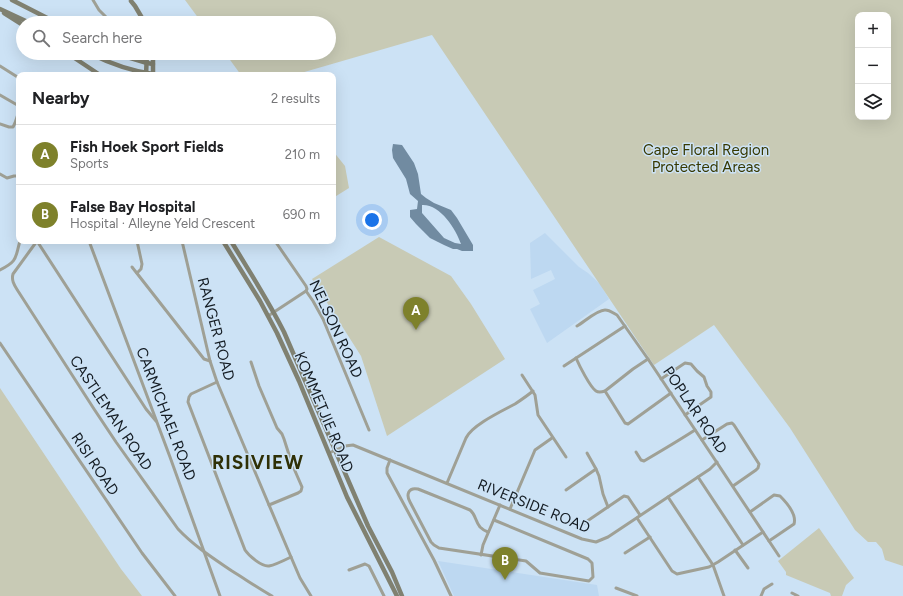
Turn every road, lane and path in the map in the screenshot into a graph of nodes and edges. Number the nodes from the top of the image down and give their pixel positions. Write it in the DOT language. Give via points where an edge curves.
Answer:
graph roads {
  1 [pos="12,0"];
  2 [pos="98,0"];
  3 [pos="93,1"];
  4 [pos="131,1"];
  5 [pos="0,10"];
  6 [pos="43,16"];
  7 [pos="105,16"];
  8 [pos="140,16"];
  9 [pos="16,17"];
  10 [pos="16,20"];
  11 [pos="78,60"];
  12 [pos="105,60"];
  13 [pos="137,60"];
  14 [pos="153,60"];
  15 [pos="147,63"];
  16 [pos="153,64"];
  17 [pos="0,66"];
  18 [pos="96,72"];
  19 [pos="140,72"];
  20 [pos="146,72"];
  21 [pos="154,72"];
  22 [pos="16,76"];
  23 [pos="0,95"];
  24 [pos="16,104"];
  25 [pos="16,119"];
  26 [pos="0,124"];
  27 [pos="0,174"];
  28 [pos="16,176"];
  29 [pos="19,244"];
  30 [pos="35,244"];
  31 [pos="39,244"];
  32 [pos="91,244"];
  33 [pos="138,244"];
  34 [pos="183,244"];
  35 [pos="225,244"];
  36 [pos="233,244"];
  37 [pos="277,244"];
  38 [pos="132,267"];
  39 [pos="0,270"];
  40 [pos="137,273"];
  41 [pos="306,291"];
  42 [pos="274,313"];
  43 [pos="268,316"];
  44 [pos="577,326"];
  45 [pos="625,326"];
  46 [pos="0,342"];
  47 [pos="576,358"];
  48 [pos="648,359"];
  49 [pos="210,361"];
  50 [pos="251,362"];
  51 [pos="564,366"];
  52 [pos="522,374"];
  53 [pos="661,379"];
  54 [pos="218,382"];
  55 [pos="533,391"];
  56 [pos="605,391"];
  57 [pos="671,393"];
  58 [pos="685,415"];
  59 [pos="157,422"];
  60 [pos="369,430"];
  61 [pos="695,430"];
  62 [pos="552,438"];
  63 [pos="702,440"];
  64 [pos="335,450"];
  65 [pos="636,452"];
  66 [pos="329,453"];
  67 [pos="587,453"];
  68 [pos="566,457"];
  69 [pos="390,460"];
  70 [pos="717,462"];
  71 [pos="596,469"];
  72 [pos="698,477"];
  73 [pos="447,483"];
  74 [pos="733,486"];
  75 [pos="566,490"];
  76 [pos="668,498"];
  77 [pos="269,505"];
  78 [pos="500,505"];
  79 [pos="608,507"];
  80 [pos="510,509"];
  81 [pos="750,512"];
  82 [pos="640,516"];
  83 [pos="637,518"];
  84 [pos="494,520"];
  85 [pos="577,528"];
  86 [pos="488,532"];
  87 [pos="763,532"];
  88 [pos="650,537"];
  89 [pos="770,541"];
  90 [pos="743,545"];
  91 [pos="735,550"];
  92 [pos="206,553"];
  93 [pos="625,553"];
  94 [pos="481,555"];
  95 [pos="779,556"];
  96 [pos="291,557"];
  97 [pos="713,565"];
  98 [pos="748,568"];
  99 [pos="349,570"];
  100 [pos="772,584"];
  101 [pos="616,588"];
  102 [pos="792,593"];
  103 [pos="175,596"];
  104 [pos="220,596"];
  105 [pos="270,596"];
  106 [pos="312,596"];
  107 [pos="384,596"];
  108 [pos="395,596"];
  109 [pos="402,596"];
  110 [pos="451,596"];
  111 [pos="637,596"];
  112 [pos="724,596"];
  113 [pos="761,596"];
  114 [pos="798,596"];
  1 -- 6 [label="main road"];
  2 -- 3 [label="street"];
  3 -- 7 [label="street"];
  4 -- 8 [label="main road"];
  5 -- 9 [label="main road"];
  5 -- 10 [label="main road"];
  11 -- 18 [label="main road"];
  12 -- 19 [label="main road"];
  13 -- 15 [label="main road"];
  14 -- 16 [label="main road"];
  15 -- 16 [label="main road"];
  15 -- 20 [label="main road"];
  16 -- 21 [label="main road"];
  17 -- 22 [label="street"];
  23 -- 24 [label="street"];
  25 -- 26 [label="street" via="13,127"];
  27 -- 28 [label="street" via="7,178"];
  29 -- 39 [label="street" via="16,258 9,266"];
  30 -- 92 [label="street, CASTLEMAN ROAD" via="13,274 13,282 118,445 178,529"];
  31 -- 59 [label="street"];
  32 -- 59 [label="street, CARMICHAEL ROAD"];
  33 -- 40 [label="street" via="142,264"];
  34 -- 49 [label="street, RANGER ROAD"];
  35 -- 43 [label="main road, KOMMETJIE ROAD"];
  36 -- 42 [label="main road, KOMMETJIE ROAD"];
  37 -- 41 [label="street, NELSON ROAD" via="306,286"];
  38 -- 40 [label="street"];
  40 -- 49 [label="street" via="204,359"];
  41 -- 42 [label="street"];
  41 -- 60 [label="street, NELSON ROAD" via="322,319"];
  42 -- 43 [label="street"];
  42 -- 64 [label="main road, KOMMETJIE ROAD"];
  43 -- 66 [label="main road, KOMMETJIE ROAD"];
  44 -- 45 [label="street, POPLAR ROAD" via="605,310 617,315"];
  45 -- 47 [label="street"];
  45 -- 48 [label="street, POPLAR ROAD"];
  46 -- 103 [label="street, RISI ROAD" via="142,553"];
  47 -- 51 [label="street"];
  47 -- 56 [label="street" via="593,388 598,392"];
  48 -- 53 [label="street, POPLAR ROAD"];
  48 -- 56 [label="street"];
  49 -- 54 [label="street, RANGER ROAD"];
  50 -- 77 [label="street" via="302,487 298,493"];
  52 -- 55 [label="street"];
  53 -- 57 [label="street, POPLAR ROAD"];
  53 -- 58 [label="street" via="687,362 704,377 711,397"];
  54 -- 77 [label="street, RANGER ROAD"];
  54 -- 96 [label="street" via="191,394 188,402 245,550 253,559 267,566"];
  55 -- 62 [label="street" via="538,415"];
  55 -- 73 [label="street" via="470,432"];
  56 -- 57 [label="street" via="628,424"];
  57 -- 58 [label="street, POPLAR ROAD"];
  58 -- 61 [label="street, POPLAR ROAD"];
  59 -- 92 [label="street, CARMICHAEL ROAD"];
  61 -- 63 [label="street, POPLAR ROAD"];
  61 -- 65 [label="street" via="644,461"];
  62 -- 68 [label="street"];
  62 -- 80 [label="street" via="535,450"];
  63 -- 70 [label="street, POPLAR ROAD"];
  63 -- 74 [label="street" via="727,424 734,425 759,464 758,468"];
  64 -- 66 [label="street, RIVERSIDE ROAD"];
  64 -- 69 [label="street, RIVERSIDE ROAD" via="353,446"];
  64 -- 109 [label="main road, KOMMETJIE ROAD"];
  66 -- 108 [label="main road, KOMMETJIE ROAD" via="347,497"];
  67 -- 71 [label="street"];
  69 -- 73 [label="street, RIVERSIDE ROAD"];
  69 -- 110 [label="street" via="387,473"];
  70 -- 72 [label="street, RIVERSIDE ROAD"];
  70 -- 74 [label="street, POPLAR ROAD"];
  71 -- 75 [label="street"];
  71 -- 79 [label="street"];
  72 -- 76 [label="street, RIVERSIDE ROAD"];
  72 -- 90 [label="street"];
  73 -- 78 [label="street, RIVERSIDE ROAD"];
  74 -- 81 [label="street, POPLAR ROAD"];
  76 -- 82 [label="street, RIVERSIDE ROAD"];
  76 -- 97 [label="street"];
  77 -- 96 [label="street, RANGER ROAD"];
  78 -- 80 [label="street, RIVERSIDE ROAD"];
  78 -- 84 [label="street"];
  79 -- 82 [label="street" via="626,496"];
  79 -- 85 [label="street"];
  80 -- 83 [label="street, RIVERSIDE ROAD" via="592,542 603,540"];
  81 -- 87 [label="street, POPLAR ROAD"];
  81 -- 89 [label="street" via="774,495 780,496 790,507 795,519 794,524"];
  82 -- 83 [label="street, RIVERSIDE ROAD"];
  83 -- 88 [label="street"];
  84 -- 86 [label="street"];
  84 -- 94 [label="street" via="588,559 592,562 593,577 589,581 540,573 526,561"];
  86 -- 94 [label="street"];
  86 -- 94 [label="street" via="480,527 470,510 418,489 411,489 408,494 434,545"];
  87 -- 89 [label="street, POPLAR ROAD"];
  87 -- 90 [label="street"];
  88 -- 93 [label="street"];
  88 -- 97 [label="street" via="672,571 677,574"];
  89 -- 95 [label="street, POPLAR ROAD"];
  90 -- 91 [label="street"];
  91 -- 97 [label="street"];
  91 -- 98 [label="street"];
  92 -- 104 [label="street, CARMICHAEL ROAD"];
  92 -- 105 [label="street, CASTLEMAN ROAD"];
  96 -- 106 [label="street, RANGER ROAD" via="300,578"];
  97 -- 112 [label="street"];
  99 -- 107 [label="street" via="364,564 369,566"];
  100 -- 113 [label="street" via="764,589"];
  101 -- 111 [label="street"];
  102 -- 114 [label="street"];
}
